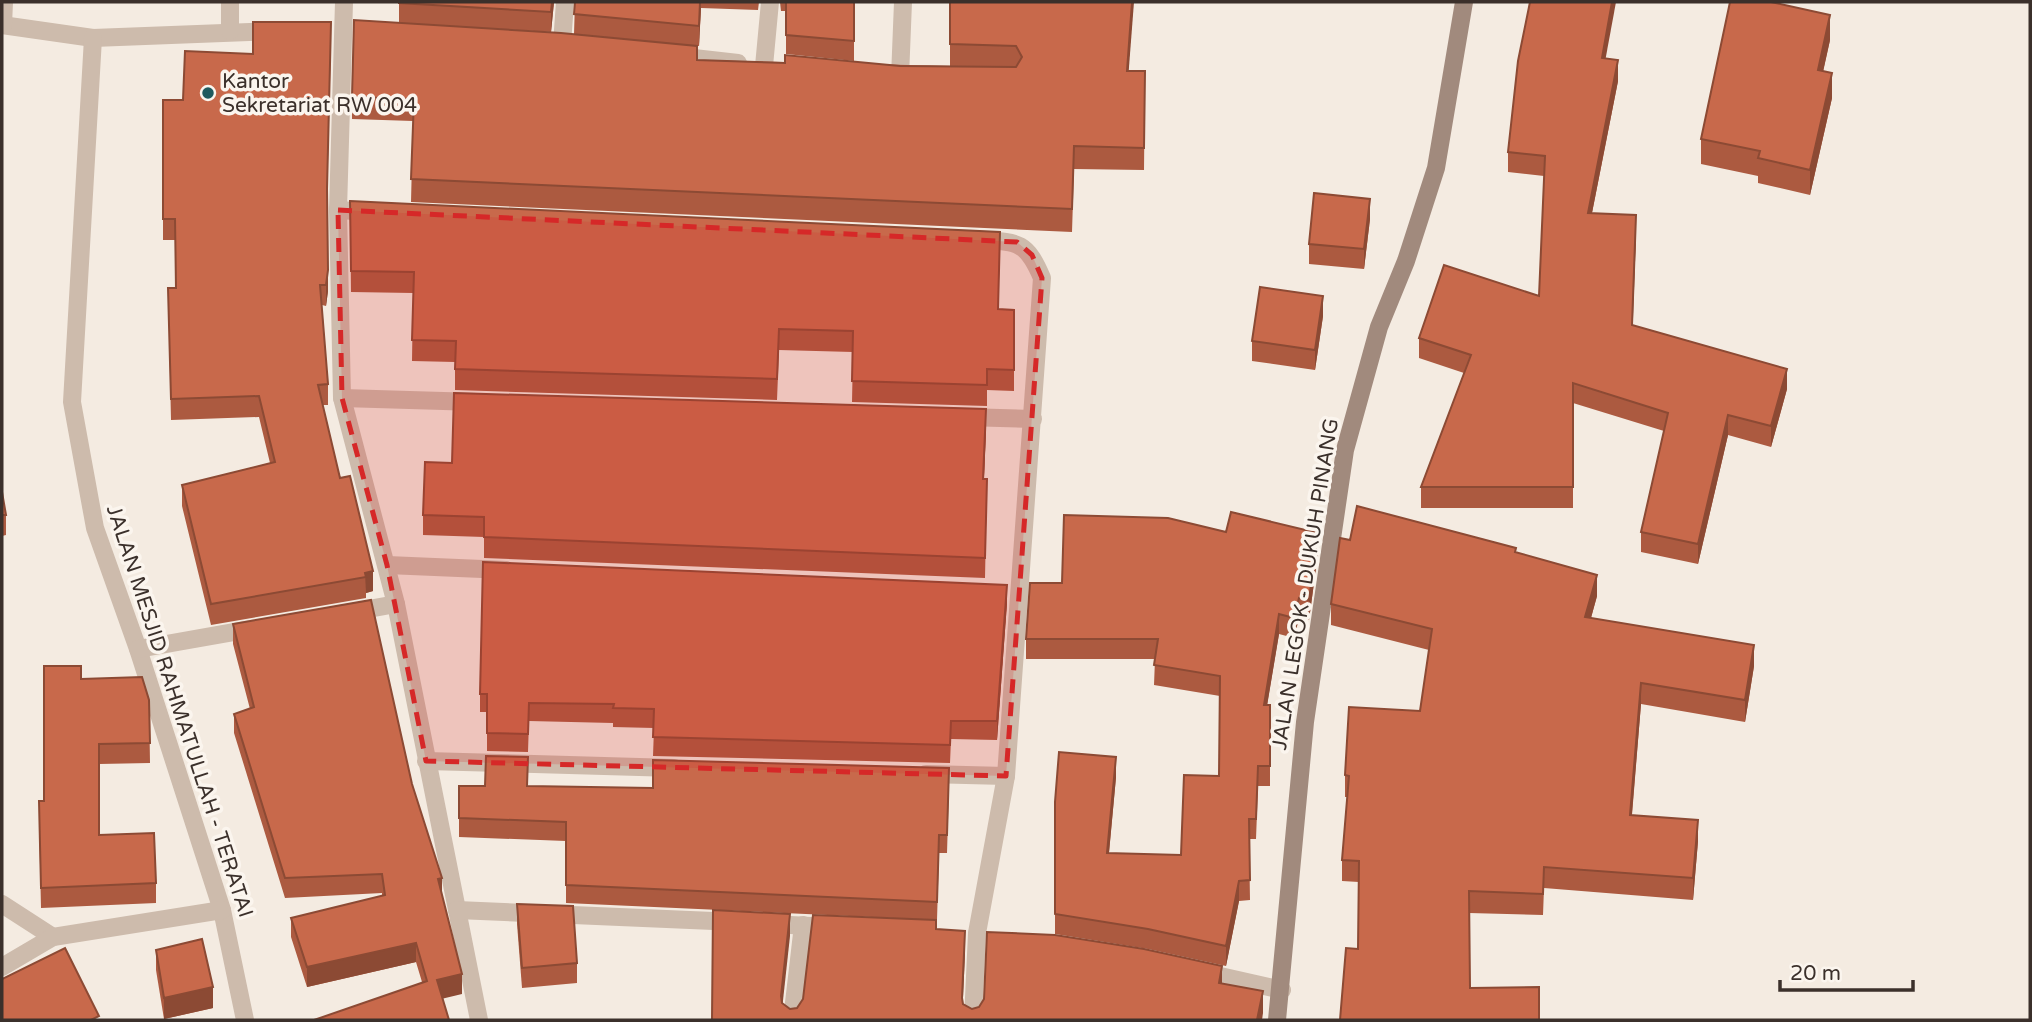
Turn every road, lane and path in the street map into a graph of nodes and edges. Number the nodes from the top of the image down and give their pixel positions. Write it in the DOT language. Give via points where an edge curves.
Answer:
graph roads {
  1 [pos="4,2"];
  2 [pos="230,2"];
  3 [pos="344,2"];
  4 [pos="565,2"];
  5 [pos="770,2"];
  6 [pos="903,2"];
  7 [pos="1464,2"];
  8 [pos="2,25"];
  9 [pos="230,31"];
  10 [pos="293,31"];
  11 [pos="319,31"];
  12 [pos="351,32"];
  13 [pos="93,38"];
  14 [pos="562,44"];
  15 [pos="656,54"];
  16 [pos="900,77"];
  17 [pos="338,210"];
  18 [pos="394,213"];
  19 [pos="962,240"];
  20 [pos="342,398"];
  21 [pos="494,403"];
  22 [pos="951,416"];
  23 [pos="1034,419"];
  24 [pos="387,565"];
  25 [pos="525,571"];
  26 [pos="396,604"];
  27 [pos="328,616"];
  28 [pos="274,625"];
  29 [pos="138,649"];
  30 [pos="426,761"];
  31 [pos="688,768"];
  32 [pos="909,774"];
  33 [pos="1006,776"];
  34 [pos="2,904"];
  35 [pos="222,910"];
  36 [pos="457,910"];
  37 [pos="803,925"];
  38 [pos="857,928"];
  39 [pos="53,937"];
  40 [pos="2,967"];
  41 [pos="1187,969"];
  42 [pos="1282,990"];
  43 [pos="245,1020"];
  44 [pos="479,1020"];
  45 [pos="792,1020"];
  46 [pos="973,1020"];
  47 [pos="1277,1020"];
  1 -- 8 [label="street"];
  2 -- 9 [label="street"];
  3 -- 12 [label="street"];
  4 -- 14 [label="street"];
  5 -- 15 [label="street" via="770,66"];
  6 -- 16 [label="street"];
  7 -- 42 [label="street, JALAN LEGOK - DUKUH PINANG" via="1436,168 1379,327 1345,450 1305,722"];
  8 -- 13 [label="street"];
  9 -- 10 [label="street"];
  9 -- 13 [label="street"];
  11 -- 12 [label="street"];
  12 -- 17 [label="street"];
  13 -- 29 [label="street, JALAN MESJID RAHMATULLAH - TERATAI" via="72,402 95,527"];
  17 -- 18 [label="street"];
  17 -- 20 [label="street"];
  19 -- 23 [label="street" via="1017,242 1032,255 1042,278"];
  20 -- 21 [label="street"];
  20 -- 24 [label="street"];
  22 -- 23 [label="street"];
  23 -- 33 [label="street" via="1014,591"];
  24 -- 25 [label="street"];
  24 -- 26 [label="street"];
  26 -- 27 [label="street"];
  26 -- 30 [label="street"];
  28 -- 29 [label="street"];
  29 -- 35 [label="street, JALAN MESJID RAHMATULLAH - TERATAI"];
  30 -- 31 [label="street"];
  30 -- 36 [label="street"];
  32 -- 33 [label="street"];
  33 -- 46 [label="street" via="977,934"];
  34 -- 39 [label="street"];
  35 -- 39 [label="street"];
  35 -- 43 [label="street, JALAN MESJID RAHMATULLAH - TERATAI"];
  36 -- 37 [label="street"];
  36 -- 44 [label="street"];
  37 -- 38 [label="street"];
  37 -- 45 [label="street"];
  39 -- 40 [label="street"];
  41 -- 42 [label="street"];
  42 -- 47 [label="street, JALAN LEGOK - DUKUH PINANG"];
}
